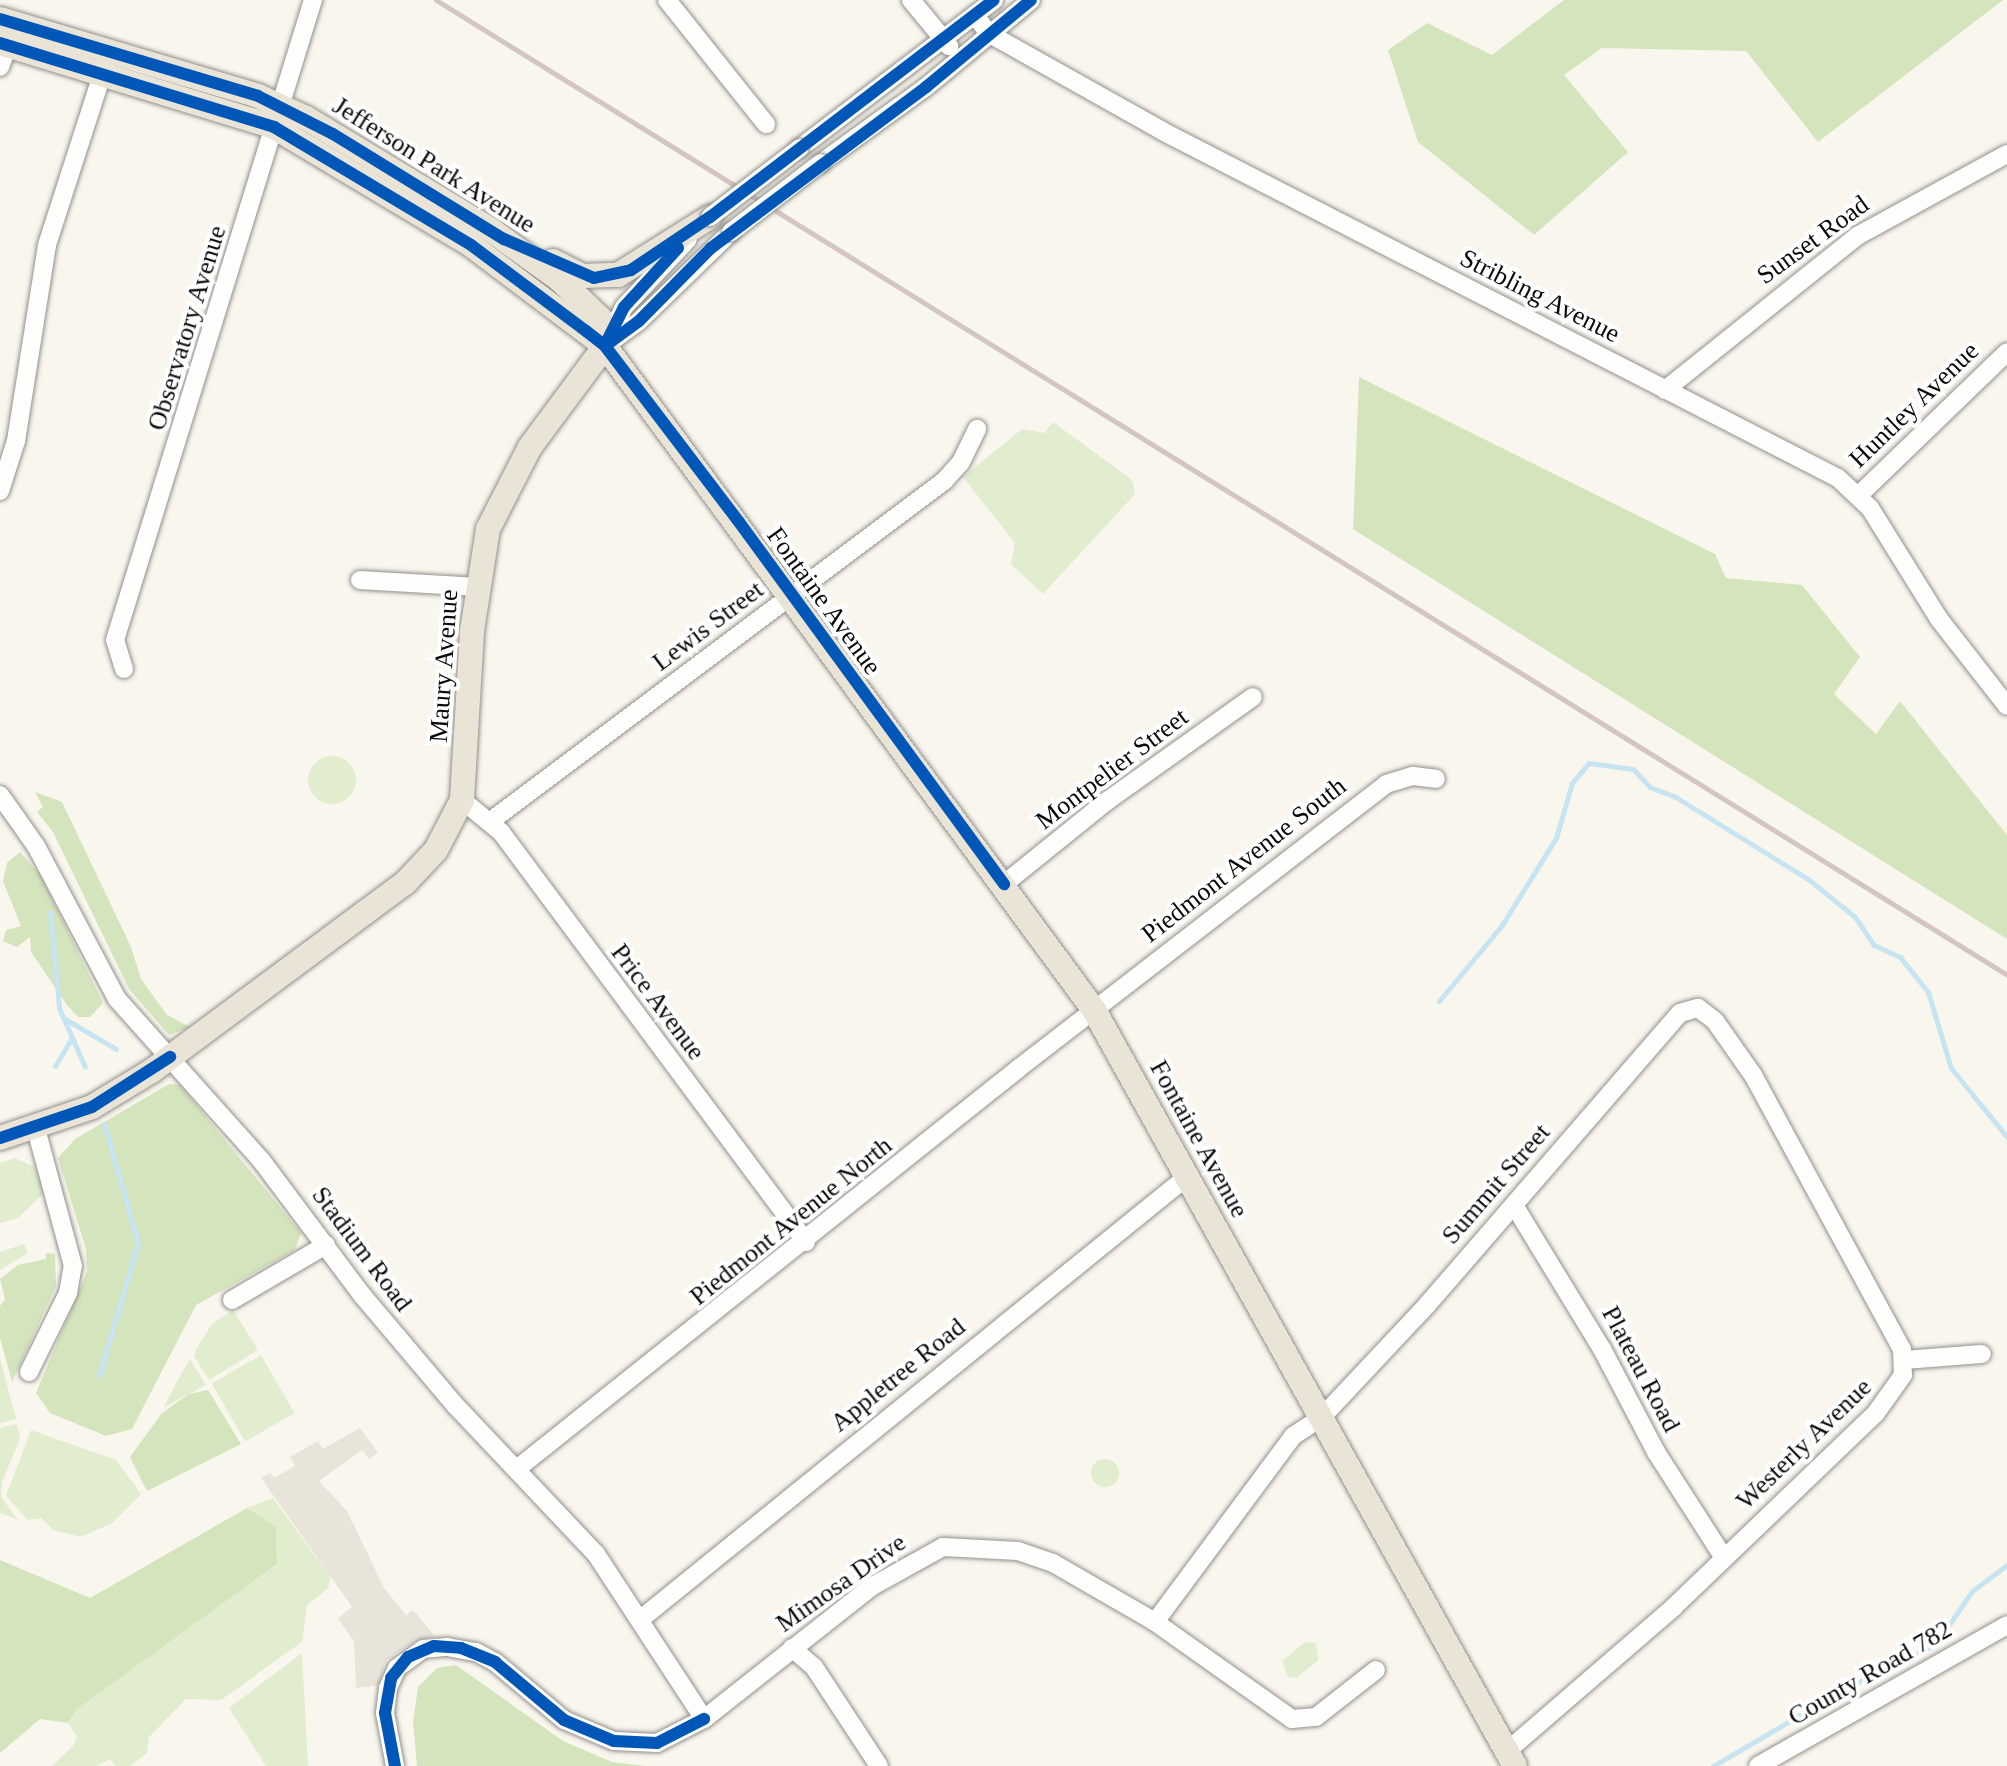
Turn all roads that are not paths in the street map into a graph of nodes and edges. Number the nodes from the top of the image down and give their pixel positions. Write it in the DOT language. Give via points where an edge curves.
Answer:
graph roads {
  1 [pos="313,0"];
  2 [pos="667,0"];
  3 [pos="911,0"];
  4 [pos="994,0"];
  5 [pos="1031,0"];
  6 [pos="975,15"];
  7 [pos="988,33"];
  8 [pos="5,39"];
  9 [pos="943,40"];
  10 [pos="959,57"];
  11 [pos="106,63"];
  12 [pos="277,117"];
  13 [pos="766,124"];
  14 [pos="2007,154"];
  15 [pos="710,217"];
  16 [pos="504,239"];
  17 [pos="605,346"];
  18 [pos="2007,352"];
  19 [pos="1665,390"];
  20 [pos="977,429"];
  21 [pos="0,491"];
  22 [pos="1858,496"];
  23 [pos="360,580"];
  24 [pos="478,587"];
  25 [pos="792,595"];
  26 [pos="124,669"];
  27 [pos="1253,697"];
  28 [pos="2007,706"];
  29 [pos="1436,779"];
  30 [pos="0,795"];
  31 [pos="462,800"];
  32 [pos="492,820"];
  33 [pos="1004,884"];
  34 [pos="1094,1010"];
  35 [pos="170,1057"];
  36 [pos="36,1129"];
  37 [pos="0,1138"];
  38 [pos="1188,1176"];
  39 [pos="1514,1205"];
  40 [pos="806,1242"];
  41 [pos="326,1245"];
  42 [pos="232,1300"];
  43 [pos="1982,1354"];
  44 [pos="1904,1360"];
  45 [pos="29,1372"];
  46 [pos="1321,1418"];
  47 [pos="518,1468"];
  48 [pos="1724,1558"];
  49 [pos="642,1618"];
  50 [pos="1155,1622"];
  51 [pos="2007,1625"];
  52 [pos="792,1648"];
  53 [pos="1376,1670"];
  54 [pos="704,1719"];
  55 [pos="1511,1758"];
  56 [pos="395,1766"];
  57 [pos="879,1766"];
  58 [pos="1758,1766"];
  1 -- 12 [label="street, Observatory Avenue"];
  2 -- 13 [label="street"];
  3 -- 9 [label="street"];
  4 -- 6 [label="street, Maury Avenue"];
  5 -- 7 [label="street"];
  6 -- 7 [label="street, Stribling Avenue"];
  6 -- 9 [label="street, Maury Avenue"];
  7 -- 10 [label="street"];
  7 -- 19 [label="street, Stribling Avenue" via="1168,134"];
  8 -- 11 [label="main road, Jefferson Park Avenue"];
  9 -- 10 [label="street"];
  9 -- 15 [label="street, Maury Avenue, bridge"];
  10 -- 17 [label="street, bridge" via="731,232 639,321"];
  11 -- 12 [label="main road, Jefferson Park Avenue"];
  11 -- 21 [label="street" via="47,245 16,441"];
  12 -- 16 [label="main road, Jefferson Park Avenue" via="333,134"];
  12 -- 17 [label="main road, Jefferson Park Avenue" via="471,245"];
  12 -- 26 [label="street, Observatory Avenue" via="115,640"];
  14 -- 19 [label="street, Sunset Road" via="1857,236"];
  15 -- 16 [label="main road" via="631,270 609,277 582,276"];
  15 -- 17 [label="street, Maury Avenue" via="624,307"];
  16 -- 17 [label="main road, Jefferson Park Avenue" via="588,303 600,318"];
  17 -- 24 [label="main road, Maury Avenue" via="509,481 488,529"];
  17 -- 25 [label="main road, Fontaine Avenue"];
  18 -- 22 [label="street, Huntley Avenue"];
  19 -- 22 [label="street, Stribling Avenue" via="1838,478"];
  20 -- 25 [label="street, Lewis Street" via="961,462 944,481"];
  22 -- 28 [label="street, Stribling Avenue" via="1939,619"];
  23 -- 24 [label="street"];
  24 -- 31 [label="main road, Maury Avenue"];
  25 -- 32 [label="street, Lewis Street"];
  25 -- 33 [label="main road, Fontaine Avenue"];
  27 -- 33 [label="street, Montpelier Street" via="1107,801"];
  29 -- 34 [label="street, Piedmont Avenue South" via="1413,776 1386,784"];
  30 -- 35 [label="street, Stadium Road" via="54,878 117,999"];
  31 -- 32 [label="street, Price Avenue"];
  31 -- 35 [label="main road, Maury Avenue" via="449,832 405,883"];
  32 -- 40 [label="street, Price Avenue"];
  33 -- 34 [label="main road, Fontaine Avenue"];
  34 -- 38 [label="main road, Fontaine Avenue"];
  34 -- 40 [label="street, Piedmont Avenue North"];
  35 -- 36 [label="main road, Maury Avenue" via="92,1107"];
  35 -- 41 [label="street, Stadium Road" via="261,1160"];
  36 -- 37 [label="main road, Maury Avenue"];
  36 -- 45 [label="street" via="73,1266 68,1293"];
  38 -- 46 [label="main road, Fontaine Avenue"];
  38 -- 49 [label="street, Appletree Road"];
  39 -- 44 [label="street, Summit Street" via="1680,1013 1698,1008 1715,1021 1753,1075"];
  39 -- 46 [label="street, Summit Street"];
  39 -- 48 [label="street, Plateau Road" via="1595,1336 1670,1477"];
  40 -- 47 [label="street, Piedmont Avenue North"];
  41 -- 42 [label="street"];
  41 -- 47 [label="street, Stadium Road" via="446,1395"];
  43 -- 44 [label="street"];
  44 -- 48 [label="street, Westerly Avenue" via="1898,1387 1876,1413"];
  46 -- 50 [label="street" via="1293,1436"];
  46 -- 55 [label="main road, Fontaine Avenue"];
  47 -- 49 [label="street, Stadium Road" via="564,1516"];
  48 -- 55 [label="street, Westerly Avenue"];
  49 -- 54 [label="street, Stadium Road"];
  50 -- 52 [label="street, Mimosa Drive" via="1053,1563 1018,1551 968,1545 918,1557"];
  50 -- 53 [label="street, Mimosa Drive" via="1292,1719 1316,1717"];
  51 -- 58 [label="street, County Road 782"];
  52 -- 54 [label="street, Mimosa Drive"];
  52 -- 57 [label="street" via="814,1667"];
  54 -- 56 [label="street, Mimosa Drive" via="657,1743 614,1741 564,1720 495,1662 461,1648 434,1646 408,1657 391,1678 385,1713"];
}
